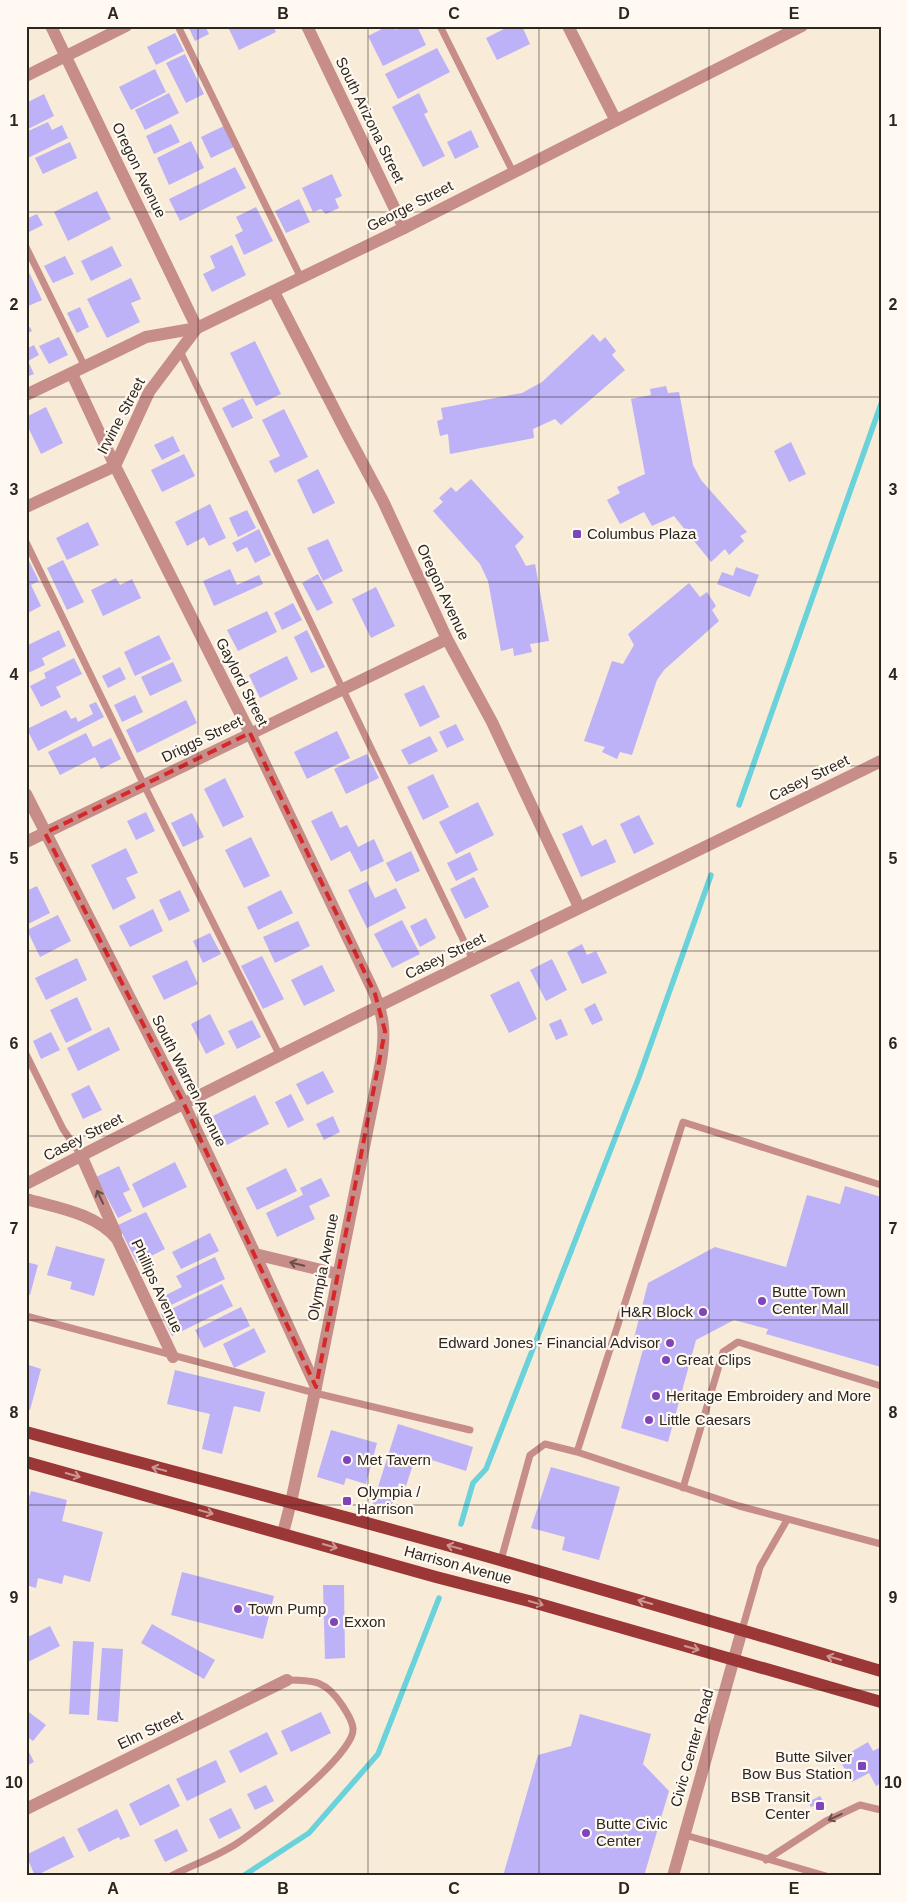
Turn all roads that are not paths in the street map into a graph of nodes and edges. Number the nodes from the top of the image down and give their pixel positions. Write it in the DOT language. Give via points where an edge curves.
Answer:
graph roads {
  1 [pos="51,26"];
  2 [pos="126,26"];
  3 [pos="178,26"];
  4 [pos="307,26"];
  5 [pos="440,26"];
  6 [pos="568,26"];
  7 [pos="802,26"];
  8 [pos="66,56"];
  9 [pos="26,76"];
  10 [pos="616,120"];
  11 [pos="513,172"];
  12 [pos="404,228"];
  13 [pos="26,247"];
  14 [pos="302,278"];
  15 [pos="274,292"];
  16 [pos="197,328"];
  17 [pos="180,351"];
  18 [pos="85,367"];
  19 [pos="72,374"];
  20 [pos="26,396"];
  21 [pos="115,466"];
  22 [pos="26,507"];
  23 [pos="26,542"];
  24 [pos="447,639"];
  25 [pos="342,689"];
  26 [pos="250,734"];
  27 [pos="881,761"];
  28 [pos="144,785"];
  29 [pos="26,794"];
  30 [pos="45,833"];
  31 [pos="26,842"];
  32 [pos="579,907"];
  33 [pos="473,960"];
  34 [pos="380,1006"];
  35 [pos="26,1054"];
  36 [pos="280,1056"];
  37 [pos="184,1104"];
  38 [pos="81,1155"];
  39 [pos="26,1184"];
  40 [pos="881,1185"];
  41 [pos="26,1199"];
  42 [pos="118,1239"];
  43 [pos="255,1254"];
  44 [pos="338,1274"];
  45 [pos="26,1316"];
  46 [pos="173,1357"];
  47 [pos="881,1386"];
  48 [pos="315,1390"];
  49 [pos="470,1430"];
  50 [pos="26,1432"];
  51 [pos="577,1452"];
  52 [pos="26,1462"];
  53 [pos="683,1488"];
  54 [pos="292,1502"];
  55 [pos="787,1520"];
  56 [pos="283,1533"];
  57 [pos="881,1544"];
  58 [pos="501,1560"];
  59 [pos="742,1630"];
  60 [pos="734,1660"];
  61 [pos="881,1671"];
  62 [pos="288,1680"];
  63 [pos="881,1702"];
  64 [pos="26,1809"];
  65 [pos="881,1810"];
  66 [pos="684,1835"];
  67 [pos="766,1860"];
  68 [pos="171,1876"];
  69 [pos="673,1876"];
  70 [pos="826,1876"];
  1 -- 8 [label="street, Oregon Avenue"];
  2 -- 8 [label="street"];
  3 -- 14 [label="lane"];
  4 -- 12 [label="street, South Arizona Street"];
  5 -- 11 [label="lane"];
  6 -- 10 [label="street"];
  7 -- 10 [label="street, George Street"];
  8 -- 9 [label="street"];
  8 -- 16 [label="street, Oregon Avenue"];
  10 -- 11 [label="street, George Street"];
  11 -- 12 [label="street, George Street"];
  12 -- 14 [label="street, George Street"];
  13 -- 18 [label="lane"];
  14 -- 15 [label="street, George Street"];
  15 -- 16 [label="street, George Street"];
  15 -- 24 [label="street, Oregon Avenue" via="383,502"];
  16 -- 17 [label="street, Irwine Street"];
  16 -- 18 [label="street, George Street" via="146,337"];
  17 -- 21 [label="street, Irwine Street" via="149,392"];
  17 -- 25 [label="lane"];
  18 -- 19 [label="street, George Street"];
  19 -- 20 [label="street, George Street"];
  19 -- 21 [label="street, Gaylord Street"];
  21 -- 22 [label="street, Irwine Street"];
  21 -- 26 [label="street, Gaylord Street"];
  23 -- 28 [label="lane"];
  24 -- 25 [label="street, Driggs Street"];
  24 -- 32 [label="street, Oregon Avenue" via="492,722"];
  25 -- 26 [label="street, Driggs Street"];
  25 -- 33 [label="lane"];
  26 -- 28 [label="street, Driggs Street"];
  26 -- 34 [label="street, Gaylord Street"];
  27 -- 32 [label="street, Casey Street"];
  28 -- 30 [label="street, Driggs Street"];
  28 -- 36 [label="lane"];
  29 -- 30 [label="street, South Warren Avenue"];
  30 -- 31 [label="street, Driggs Street"];
  30 -- 37 [label="street, South Warren Avenue"];
  32 -- 33 [label="street, Casey Street"];
  33 -- 34 [label="street, Casey Street"];
  34 -- 36 [label="street, Casey Street"];
  34 -- 44 [label="street, Olympia Avenue" via="384,1044"];
  35 -- 38 [label="lane" via="63,1129"];
  36 -- 37 [label="street, Casey Street"];
  37 -- 38 [label="street, Casey Street"];
  37 -- 43 [label="street, South Warren Avenue"];
  38 -- 39 [label="street, Casey Street"];
  42 -- 38 [label="street, one-way"];
  40 -- 51 [label="lane" via="684,1122"];
  41 -- 42 [label="street, Phillips Avenue" via="89,1217 109,1229"];
  42 -- 46 [label="street, Phillips Avenue"];
  44 -- 43 [label="street, one-way"];
  43 -- 48 [label="street, South Warren Avenue"];
  44 -- 48 [label="street, Olympia Avenue"];
  45 -- 46 [label="lane"];
  46 -- 48 [label="lane"];
  47 -- 53 [label="lane" via="738,1342 723,1352"];
  48 -- 49 [label="lane"];
  48 -- 54 [label="street, Olympia Avenue"];
  54 -- 50 [label="main road, Harrison Avenue, one-way" via="206,1482"];
  51 -- 53 [label="lane"];
  51 -- 58 [label="lane" via="545,1444 530,1455"];
  52 -- 56 [label="main road, Harrison Avenue, one-way"];
  53 -- 55 [label="lane"];
  54 -- 56 [label="street, Olympia Avenue"];
  58 -- 54 [label="main road, Harrison Avenue, one-way"];
  55 -- 57 [label="lane"];
  55 -- 59 [label="lane" via="760,1567"];
  56 -- 60 [label="main road, Harrison Avenue, one-way"];
  59 -- 58 [label="main road, Harrison Avenue, one-way"];
  59 -- 60 [label="street, Civic Center Road"];
  61 -- 59 [label="main road, Harrison Avenue, one-way"];
  60 -- 63 [label="main road, Harrison Avenue"];
  60 -- 66 [label="street, Civic Center Road"];
  62 -- 64 [label="street, Elm Street"];
  62 -- 68 [label="lane" via="310,1680 329,1688 354,1728 351,1740 330,1765 264,1825 234,1845"];
  65 -- 67 [label="lane, one-way" via="860,1805"];
  66 -- 67 [label="lane"];
  66 -- 69 [label="street, Civic Center Road"];
  67 -- 70 [label="lane"];
}
